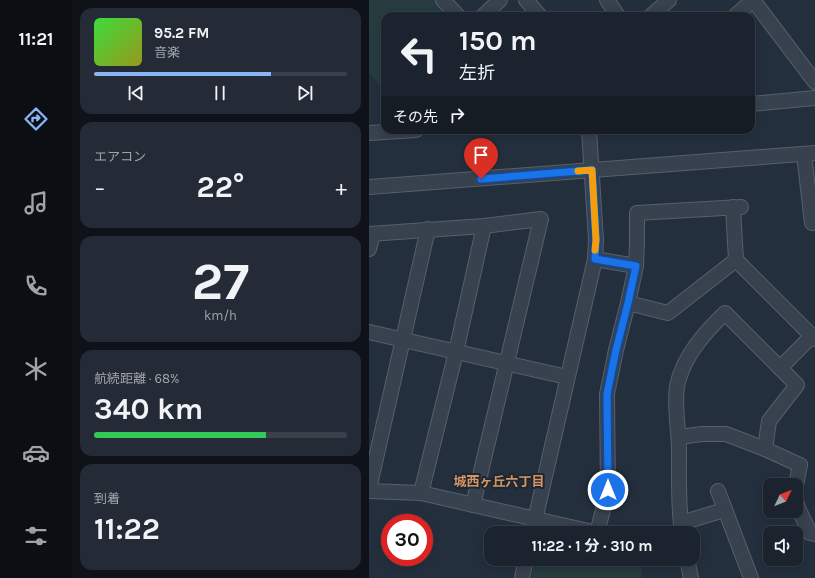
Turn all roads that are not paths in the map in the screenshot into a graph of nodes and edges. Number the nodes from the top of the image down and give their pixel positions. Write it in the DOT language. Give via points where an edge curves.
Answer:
graph roads {
  1 [pos="443,0"];
  2 [pos="500,0"];
  3 [pos="526,0"];
  4 [pos="607,0"];
  5 [pos="669,0"];
  6 [pos="753,0"];
  7 [pos="454,12"];
  8 [pos="487,12"];
  9 [pos="536,12"];
  10 [pos="615,12"];
  11 [pos="656,12"];
  12 [pos="740,12"];
  13 [pos="815,82"];
  14 [pos="815,98"];
  15 [pos="755,104"];
  16 [pos="381,132"];
  17 [pos="369,133"];
  18 [pos="589,134"];
  19 [pos="809,153"];
  20 [pos="592,170"];
  21 [pos="369,187"];
  22 [pos="812,201"];
  23 [pos="812,223"];
  24 [pos="484,226"];
  25 [pos="429,229"];
  26 [pos="371,234"];
  27 [pos="369,249"];
  28 [pos="595,259"];
  29 [pos="736,260"];
  30 [pos="636,266"];
  31 [pos="628,303"];
  32 [pos="369,332"];
  33 [pos="813,337"];
  34 [pos="403,339"];
  35 [pos="456,352"];
  36 [pos="507,363"];
  37 [pos="780,368"];
  38 [pos="567,377"];
  39 [pos="679,437"];
  40 [pos="765,449"];
  41 [pos="797,478"];
  42 [pos="369,490"];
  43 [pos="718,491"];
  44 [pos="421,493"];
  45 [pos="473,505"];
  46 [pos="724,510"];
  47 [pos="535,518"];
  48 [pos="803,518"];
  49 [pos="533,526"];
  50 [pos="568,526"];
  51 [pos="599,526"];
  52 [pos="681,526"];
  53 [pos="686,526"];
  54 [pos="815,534"];
  55 [pos="525,566"];
  56 [pos="688,566"];
  57 [pos="522,578"];
  58 [pos="691,578"];
  59 [pos="751,578"];
  1 -- 7 [label="street"];
  2 -- 8 [label="street"];
  3 -- 9 [label="street"];
  4 -- 10 [label="street"];
  5 -- 11 [label="street"];
  6 -- 12 [label="street"];
  6 -- 13 [label="street"];
  14 -- 15 [label="street"];
  16 -- 17 [label="street"];
  18 -- 20 [label="street"];
  19 -- 20 [label="street"];
  19 -- 22 [label="street"];
  20 -- 21 [label="street"];
  20 -- 28 [label="street"];
  22 -- 23 [label="street"];
  24 -- 25 [label="street"];
  24 -- 35 [label="street"];
  24 -- 36 [label="street" via="541,219"];
  25 -- 26 [label="street"];
  25 -- 34 [label="street"];
  26 -- 27 [label="street"];
  28 -- 30 [label="street"];
  28 -- 38 [label="street"];
  29 -- 30 [label="street" via="737,207 637,213"];
  29 -- 31 [label="street" via="668,312"];
  29 -- 33 [label="street"];
  30 -- 31 [label="street"];
  31 -- 51 [label="street" via="607,394 608,490"];
  32 -- 34 [label="street"];
  33 -- 37 [label="street"];
  34 -- 35 [label="street"];
  34 -- 42 [label="street"];
  35 -- 36 [label="street"];
  35 -- 44 [label="street"];
  36 -- 38 [label="street"];
  36 -- 45 [label="street"];
  37 -- 39 [label="street" via="725,313 698,342 685,364 677,386"];
  37 -- 40 [label="street" via="797,386 769,421"];
  38 -- 47 [label="street"];
  39 -- 40 [label="street" via="726,434"];
  39 -- 52 [label="street"];
  40 -- 41 [label="street" via="800,465"];
  42 -- 44 [label="street"];
  43 -- 46 [label="street"];
  44 -- 45 [label="street"];
  45 -- 47 [label="street"];
  46 -- 53 [label="street"];
  46 -- 59 [label="street"];
  47 -- 49 [label="street"];
  47 -- 50 [label="street"];
  48 -- 54 [label="street" via="810,533"];
  55 -- 57 [label="street"];
  56 -- 58 [label="street"];
}
